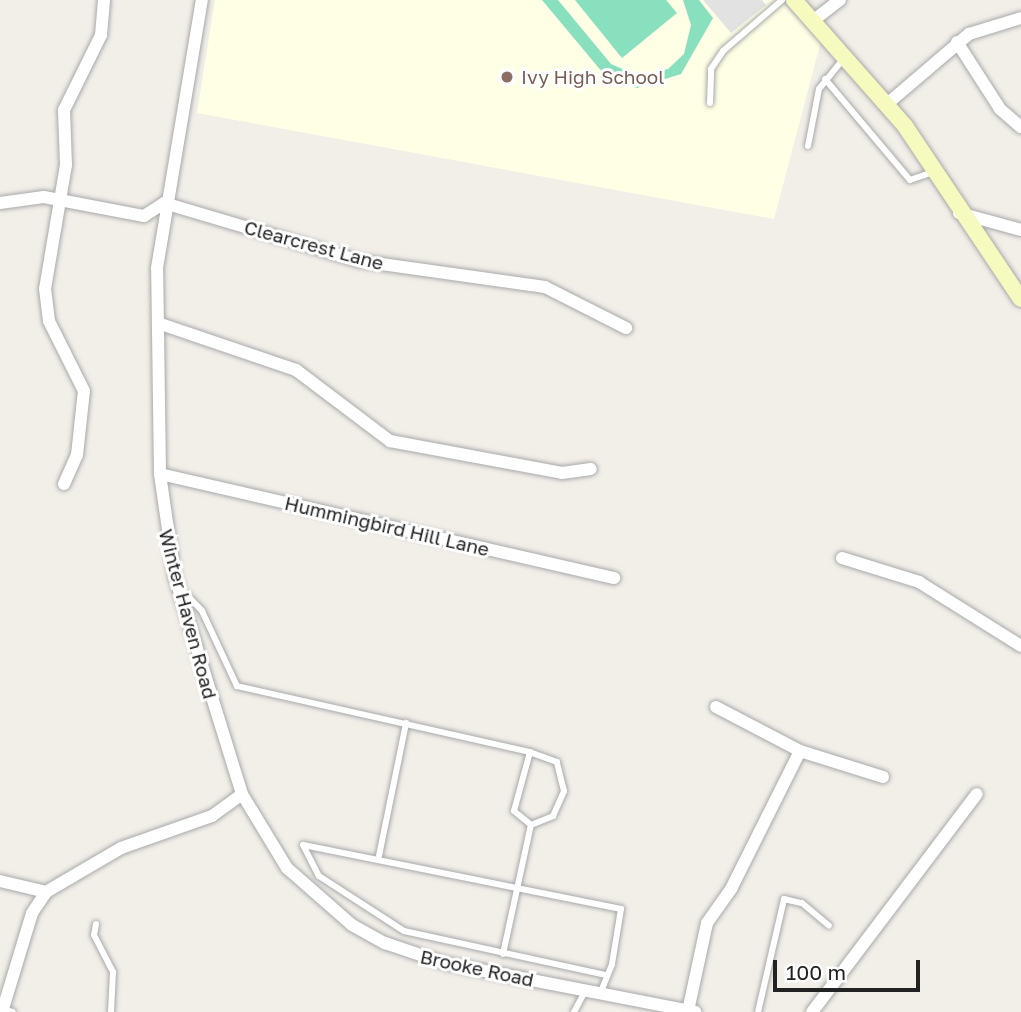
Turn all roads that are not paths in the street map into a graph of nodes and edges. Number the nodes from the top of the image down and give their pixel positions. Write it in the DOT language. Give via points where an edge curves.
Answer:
graph roads {
  1 [pos="104,0"];
  2 [pos="202,0"];
  3 [pos="782,0"];
  4 [pos="794,0"];
  5 [pos="840,0"];
  6 [pos="1021,18"];
  7 [pos="814,20"];
  8 [pos="957,42"];
  9 [pos="846,56"];
  10 [pos="825,79"];
  11 [pos="710,103"];
  12 [pos="887,104"];
  13 [pos="1021,127"];
  14 [pos="808,146"];
  15 [pos="934,171"];
  16 [pos="60,200"];
  17 [pos="0,203"];
  18 [pos="164,203"];
  19 [pos="958,213"];
  20 [pos="1021,230"];
  21 [pos="1021,299"];
  22 [pos="158,323"];
  23 [pos="626,328"];
  24 [pos="591,470"];
  25 [pos="160,474"];
  26 [pos="64,484"];
  27 [pos="842,558"];
  28 [pos="614,578"];
  29 [pos="178,586"];
  30 [pos="1021,646"];
  31 [pos="716,707"];
  32 [pos="406,723"];
  33 [pos="800,751"];
  34 [pos="530,752"];
  35 [pos="883,777"];
  36 [pos="242,794"];
  37 [pos="977,794"];
  38 [pos="531,825"];
  39 [pos="379,856"];
  40 [pos="0,881"];
  41 [pos="519,885"];
  42 [pos="46,891"];
  43 [pos="96,924"];
  44 [pos="830,926"];
  45 [pos="503,954"];
  46 [pos="607,975"];
  47 [pos="585,991"];
  48 [pos="600,994"];
  49 [pos="646,1007"];
  50 [pos="6,1011"];
  51 [pos="692,1011"];
  52 [pos="111,1012"];
  53 [pos="574,1012"];
  54 [pos="758,1012"];
  55 [pos="812,1012"];
  1 -- 16 [label="street" via="101,35 64,110"];
  2 -- 18 [label="street, Winter Haven Road"];
  3 -- 11 [label="lane" via="711,69"];
  4 -- 7 [label="main road"];
  5 -- 7 [label="street"];
  6 -- 8 [label="street"];
  7 -- 9 [label="main road"];
  8 -- 12 [label="street"];
  8 -- 13 [label="street" via="1000,109"];
  9 -- 10 [label="lane"];
  9 -- 12 [label="main road"];
  10 -- 14 [label="lane"];
  10 -- 15 [label="lane" via="910,180"];
  12 -- 15 [label="main road"];
  15 -- 19 [label="main road"];
  16 -- 17 [label="street"];
  16 -- 18 [label="street" via="144,216"];
  16 -- 26 [label="street" via="45,302 84,391 85,415"];
  18 -- 22 [label="street, Winter Haven Road"];
  18 -- 23 [label="street, Clearcrest Lane" via="360,261 545,288"];
  19 -- 20 [label="street"];
  19 -- 21 [label="main road"];
  22 -- 24 [label="street" via="296,370 390,441 562,473"];
  22 -- 25 [label="street, Winter Haven Road"];
  25 -- 28 [label="street, Hummingbird Hill Lane"];
  25 -- 29 [label="street, Winter Haven Road"];
  27 -- 30 [label="street" via="919,582"];
  29 -- 32 [label="lane" via="202,611 237,686"];
  29 -- 36 [label="street, Winter Haven Road"];
  31 -- 33 [label="street"];
  32 -- 34 [label="lane"];
  32 -- 39 [label="lane"];
  33 -- 35 [label="street"];
  33 -- 51 [label="street" via="731,888 707,923"];
  34 -- 38 [label="lane" via="514,811"];
  34 -- 38 [label="lane" via="557,762 564,790 553,816"];
  36 -- 42 [label="street" via="212,816 121,848"];
  36 -- 47 [label="street, Brooke Road" via="287,868 352,925 431,960"];
  37 -- 55 [label="street"];
  38 -- 41 [label="lane"];
  39 -- 41 [label="lane"];
  39 -- 45 [label="lane" via="317,844 302,848 319,876 376,918 420,937"];
  40 -- 42 [label="street"];
  41 -- 45 [label="lane"];
  41 -- 46 [label="lane" via="621,909"];
  42 -- 50 [label="street" via="32,913"];
  43 -- 52 [label="lane" via="94,935 113,972"];
  44 -- 54 [label="lane" via="802,902 785,899"];
  45 -- 46 [label="lane"];
  46 -- 48 [label="lane"];
  47 -- 48 [label="street, Brooke Road"];
  47 -- 53 [label="lane"];
  48 -- 49 [label="street, Brooke Road"];
  49 -- 51 [label="street, Brooke Road"];
}
